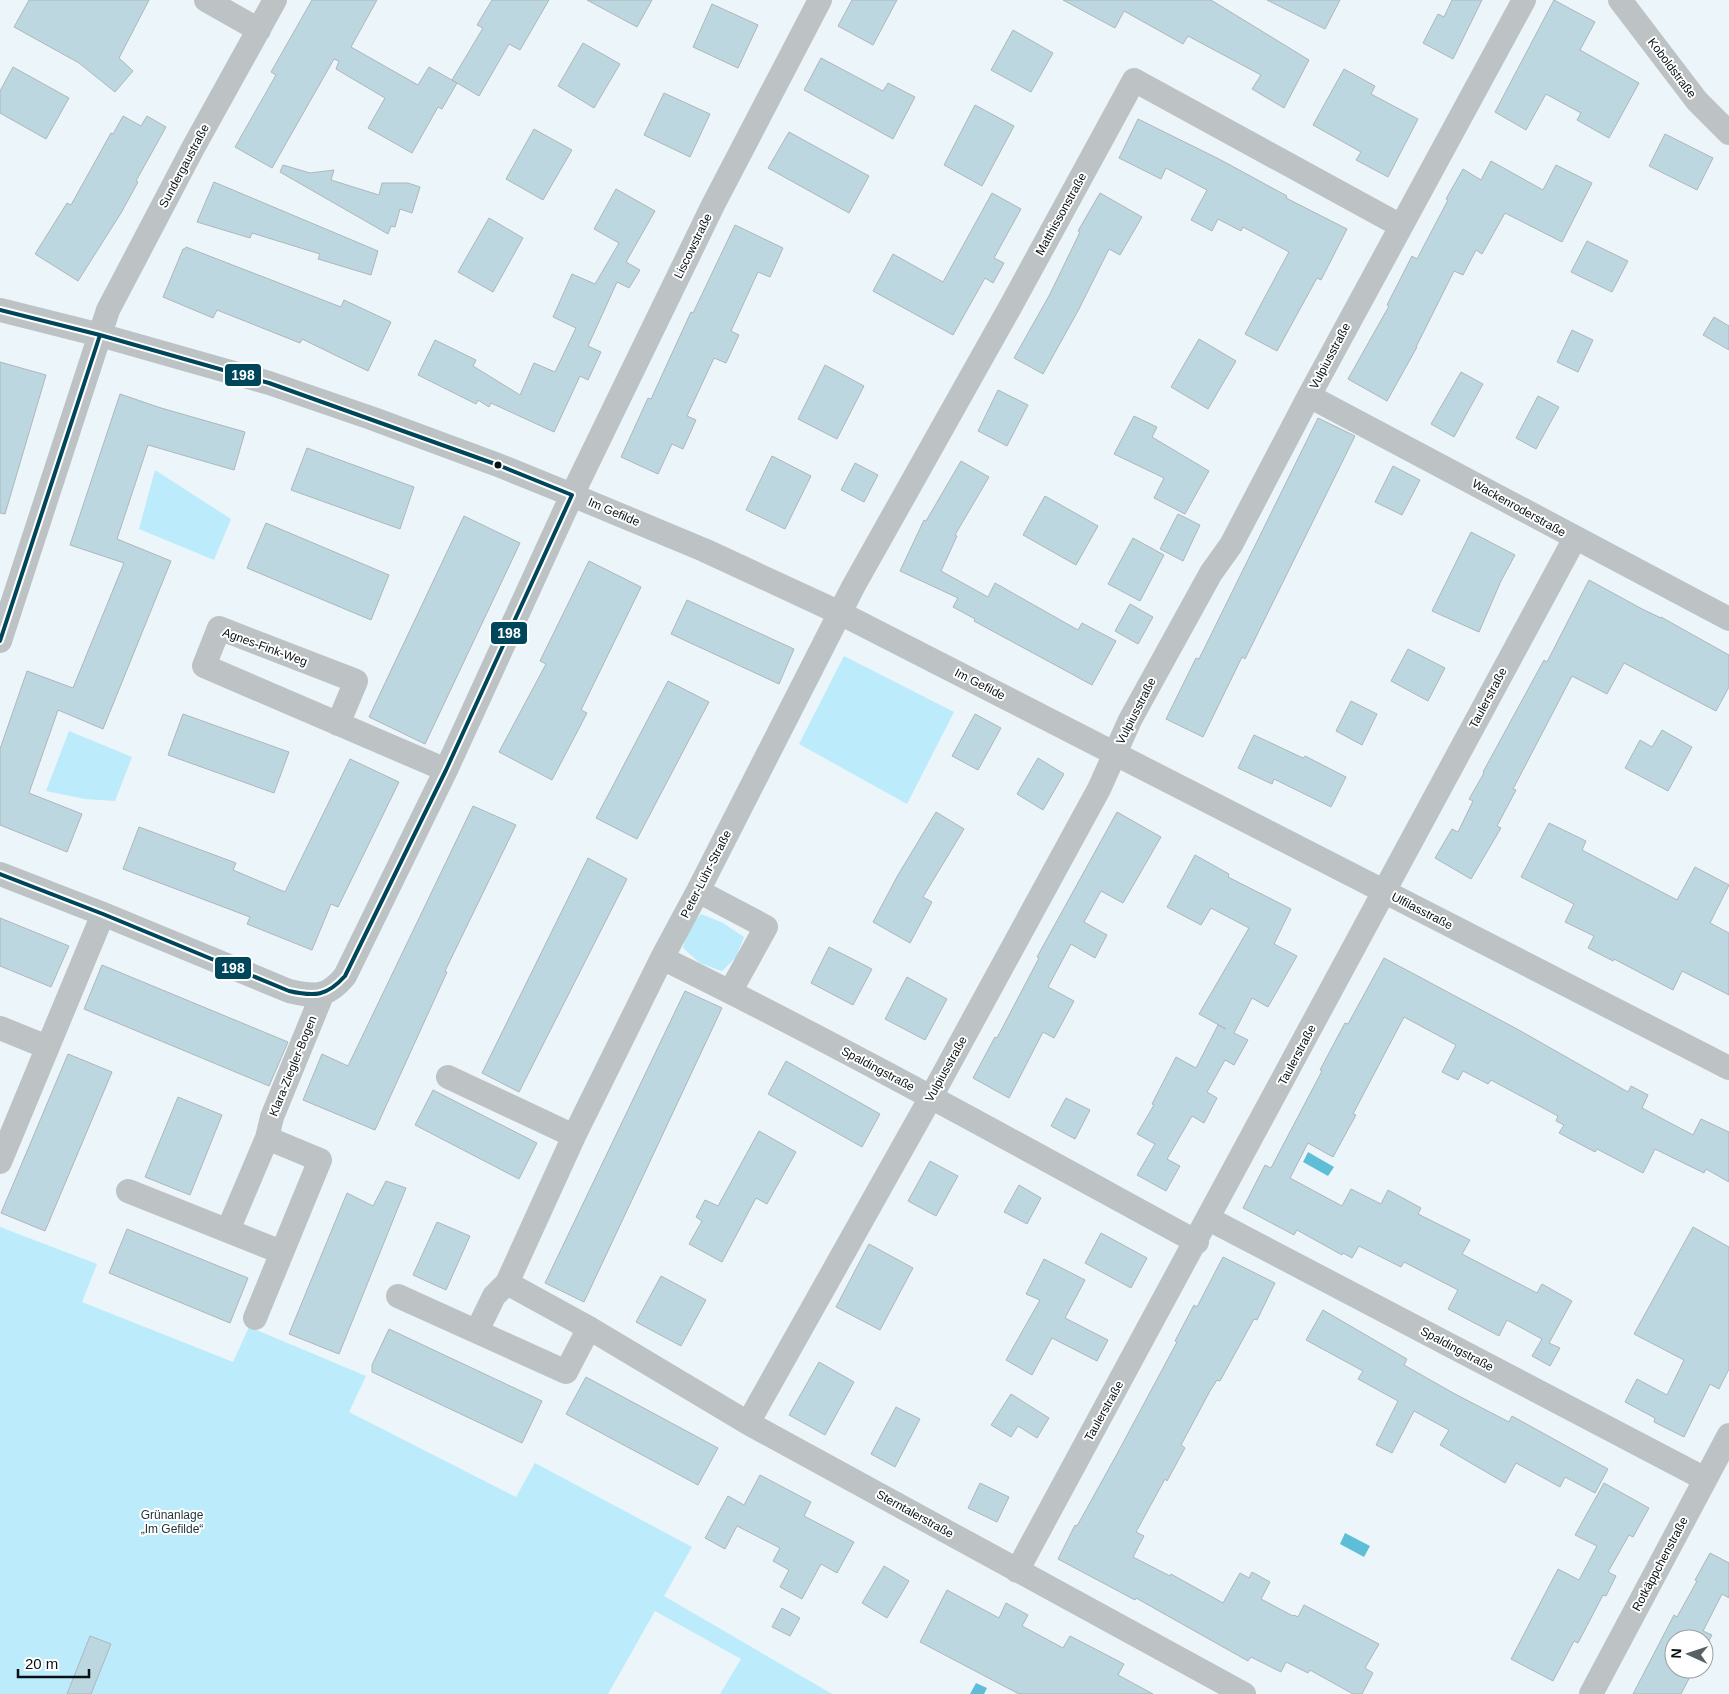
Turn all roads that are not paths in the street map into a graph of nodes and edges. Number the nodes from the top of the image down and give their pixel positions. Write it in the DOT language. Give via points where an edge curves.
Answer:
graph roads {
  1 [pos="206,0"];
  2 [pos="275,0"];
  3 [pos="820,0"];
  4 [pos="1524,0"];
  5 [pos="1629,4"];
  6 [pos="258,30"];
  7 [pos="1729,133"];
  8 [pos="1401,226"];
  9 [pos="0,310"];
  10 [pos="100,336"];
  11 [pos="1309,396"];
  12 [pos="572,495"];
  13 [pos="1574,538"];
  14 [pos="840,613"];
  15 [pos="1729,619"];
  16 [pos="0,640"];
  17 [pos="338,724"];
  18 [pos="1116,753"];
  19 [pos="446,770"];
  20 [pos="0,874"];
  21 [pos="698,891"];
  22 [pos="1383,891"];
  23 [pos="103,914"];
  24 [pos="662,958"];
  25 [pos="730,992"];
  26 [pos="322,995"];
  27 [pos="0,1028"];
  28 [pos="47,1047"];
  29 [pos="1729,1068"];
  30 [pos="448,1077"];
  31 [pos="931,1097"];
  32 [pos="574,1136"];
  33 [pos="267,1138"];
  34 [pos="3,1148"];
  35 [pos="128,1190"];
  36 [pos="1209,1218"];
  37 [pos="228,1230"];
  38 [pos="1197,1242"];
  39 [pos="281,1252"];
  40 [pos="507,1283"];
  41 [pos="398,1296"];
  42 [pos="255,1318"];
  43 [pos="589,1328"];
  44 [pos="477,1331"];
  45 [pos="748,1423"];
  46 [pos="1729,1435"];
  47 [pos="1705,1479"];
  48 [pos="1018,1571"];
  49 [pos="1244,1694"];
  50 [pos="1591,1694"];
  1 -- 6 [label="street"];
  2 -- 6 [label="street, Sundergaustraße"];
  3 -- 12 [label="street, Liscowstraße" via="713,205"];
  4 -- 8 [label="street, Vulpiusstraße"];
  5 -- 7 [label="street, Koboldstraße" via="1697,101"];
  6 -- 10 [label="street, Sundergaustraße" via="108,310"];
  8 -- 11 [label="street, Vulpiusstraße"];
  8 -- 14 [label="street, Matthissonstraße" via="1134,80"];
  9 -- 10 [label="street, Im Gefilde"];
  10 -- 12 [label="street, Im Gefilde" via="269,382 464,452"];
  10 -- 16 [label="street, Sundergaustraße"];
  11 -- 13 [label="street, Wackenroderstraße"];
  11 -- 18 [label="street, Vulpiusstraße" via="1232,545 1211,573 1130,720"];
  12 -- 14 [label="street, Im Gefilde" via="704,550"];
  12 -- 19 [label="street"];
  13 -- 15 [label="street, Wackenroderstraße"];
  13 -- 22 [label="street, Taulerstraße"];
  14 -- 18 [label="street, Im Gefilde"];
  14 -- 21 [label="street, Peter-Lühr-Straße"];
  17 -- 17 [label="street, Agnes-Fink-Weg" via="204,666 219,628 356,681"];
  17 -- 19 [label="street, Agnes-Fink-Weg"];
  18 -- 22 [label="street, Ulfilasstraße"];
  18 -- 31 [label="street, Vulpiusstraße"];
  19 -- 26 [label="street" via="346,976"];
  20 -- 23 [label="street, Klara-Ziegler-Bogen"];
  21 -- 24 [label="street, Peter-Lühr-Straße"];
  21 -- 25 [label="street" via="766,927"];
  22 -- 29 [label="street, Ulfilasstraße"];
  22 -- 36 [label="street, Taulerstraße"];
  23 -- 26 [label="street, Klara-Ziegler-Bogen" via="289,991"];
  23 -- 28 [label="street"];
  24 -- 25 [label="street, Spaldingstraße"];
  24 -- 32 [label="street, Peter-Lühr-Straße"];
  25 -- 31 [label="street, Spaldingstraße"];
  26 -- 33 [label="street, Klara-Ziegler-Bogen" via="272,1117"];
  27 -- 28 [label="street"];
  28 -- 34 [label="street"];
  30 -- 32 [label="street"];
  31 -- 38 [label="street, Spaldingstraße"];
  31 -- 45 [label="street, Vulpiusstraße"];
  32 -- 40 [label="street, Peter-Lühr-Straße"];
  33 -- 37 [label="street, Klara-Ziegler-Bogen"];
  33 -- 39 [label="street" via="320,1160"];
  35 -- 37 [label="street"];
  36 -- 38 [label="street, Taulerstraße"];
  36 -- 47 [label="street, Spaldingstraße"];
  37 -- 39 [label="street"];
  38 -- 48 [label="street, Taulerstraße"];
  39 -- 42 [label="street"];
  40 -- 43 [label="street, Sterntalerstraße"];
  40 -- 44 [label="street" via="494,1296"];
  41 -- 44 [label="street"];
  43 -- 44 [label="street" via="566,1372"];
  43 -- 45 [label="street, Sterntalerstraße"];
  45 -- 48 [label="street, Sterntalerstraße"];
  46 -- 47 [label="street, Rotkäppchenstraße"];
  47 -- 50 [label="street, Rotkäppchenstraße"];
  48 -- 49 [label="street, Sterntalerstraße"];
}
